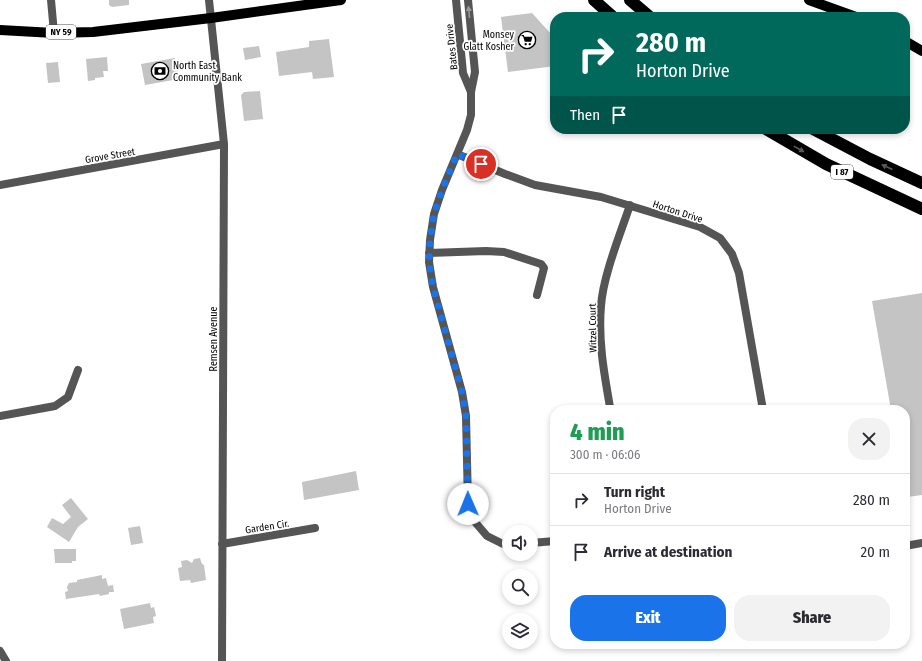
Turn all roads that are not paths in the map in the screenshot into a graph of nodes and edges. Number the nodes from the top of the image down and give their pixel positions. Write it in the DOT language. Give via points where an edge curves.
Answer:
graph roads {
  1 [pos="51,0"];
  2 [pos="209,0"];
  3 [pos="456,0"];
  4 [pos="468,0"];
  5 [pos="594,0"];
  6 [pos="630,0"];
  7 [pos="809,0"];
  8 [pos="337,1"];
  9 [pos="607,12"];
  10 [pos="644,12"];
  11 [pos="842,12"];
  12 [pos="211,18"];
  13 [pos="0,30"];
  14 [pos="54,33"];
  15 [pos="910,44"];
  16 [pos="922,51"];
  17 [pos="471,92"];
  18 [pos="775,134"];
  19 [pos="822,134"];
  20 [pos="224,144"];
  21 [pos="457,154"];
  22 [pos="922,183"];
  23 [pos="0,185"];
  24 [pos="630,206"];
  25 [pos="922,209"];
  26 [pos="429,253"];
  27 [pos="537,295"];
  28 [pos="78,370"];
  29 [pos="610,405"];
  30 [pos="762,405"];
  31 [pos="0,416"];
  32 [pos="315,528"];
  33 [pos="550,541"];
  34 [pos="538,542"];
  35 [pos="502,543"];
  36 [pos="222,544"];
  37 [pos="920,544"];
  38 [pos="910,545"];
  39 [pos="0,651"];
  40 [pos="6,661"];
  41 [pos="222,661"];
  1 -- 14 [label="street"];
  2 -- 12 [label="street, Remsen Avenue"];
  3 -- 17 [label="street, Bates Drive" via="463,73"];
  17 -- 4 [label="street, Bates Drive, one-way" via="475,72"];
  5 -- 9 [label="highway"];
  6 -- 10 [label="highway"];
  7 -- 11 [label="main road"];
  8 -- 12 [label="main road, NY 59"];
  12 -- 14 [label="main road, NY 59" via="92,32"];
  12 -- 20 [label="street, Remsen Avenue"];
  13 -- 14 [label="main road, NY 59"];
  15 -- 16 [label="main road"];
  17 -- 21 [label="street, Bates Drive" via="471,115"];
  18 -- 25 [label="highway, I 87, one-way" via="826,164"];
  22 -- 19 [label="highway, I 87, one-way"];
  20 -- 23 [label="street, Grove Street"];
  20 -- 36 [label="street, Remsen Avenue"];
  21 -- 24 [label="street, Horton Drive" via="535,185 601,197"];
  21 -- 26 [label="street, Bates Drive" via="434,214"];
  24 -- 29 [label="street, Witzel Court" via="606,276 601,304 600,331"];
  24 -- 30 [label="street, Horton Drive" via="700,228 720,238 732,254 739,273"];
  26 -- 27 [label="street" via="504,252 541,264 544,268"];
  26 -- 35 [label="street, Bates Drive" via="433,287 462,392 466,416 468,504 475,522 488,536"];
  28 -- 31 [label="street" via="68,397 55,406"];
  32 -- 36 [label="street, Garden Cir."];
  33 -- 34 [label="street"];
  36 -- 41 [label="street, Remsen Avenue"];
  37 -- 38 [label="street"];
  39 -- 40 [label="street"];
}
